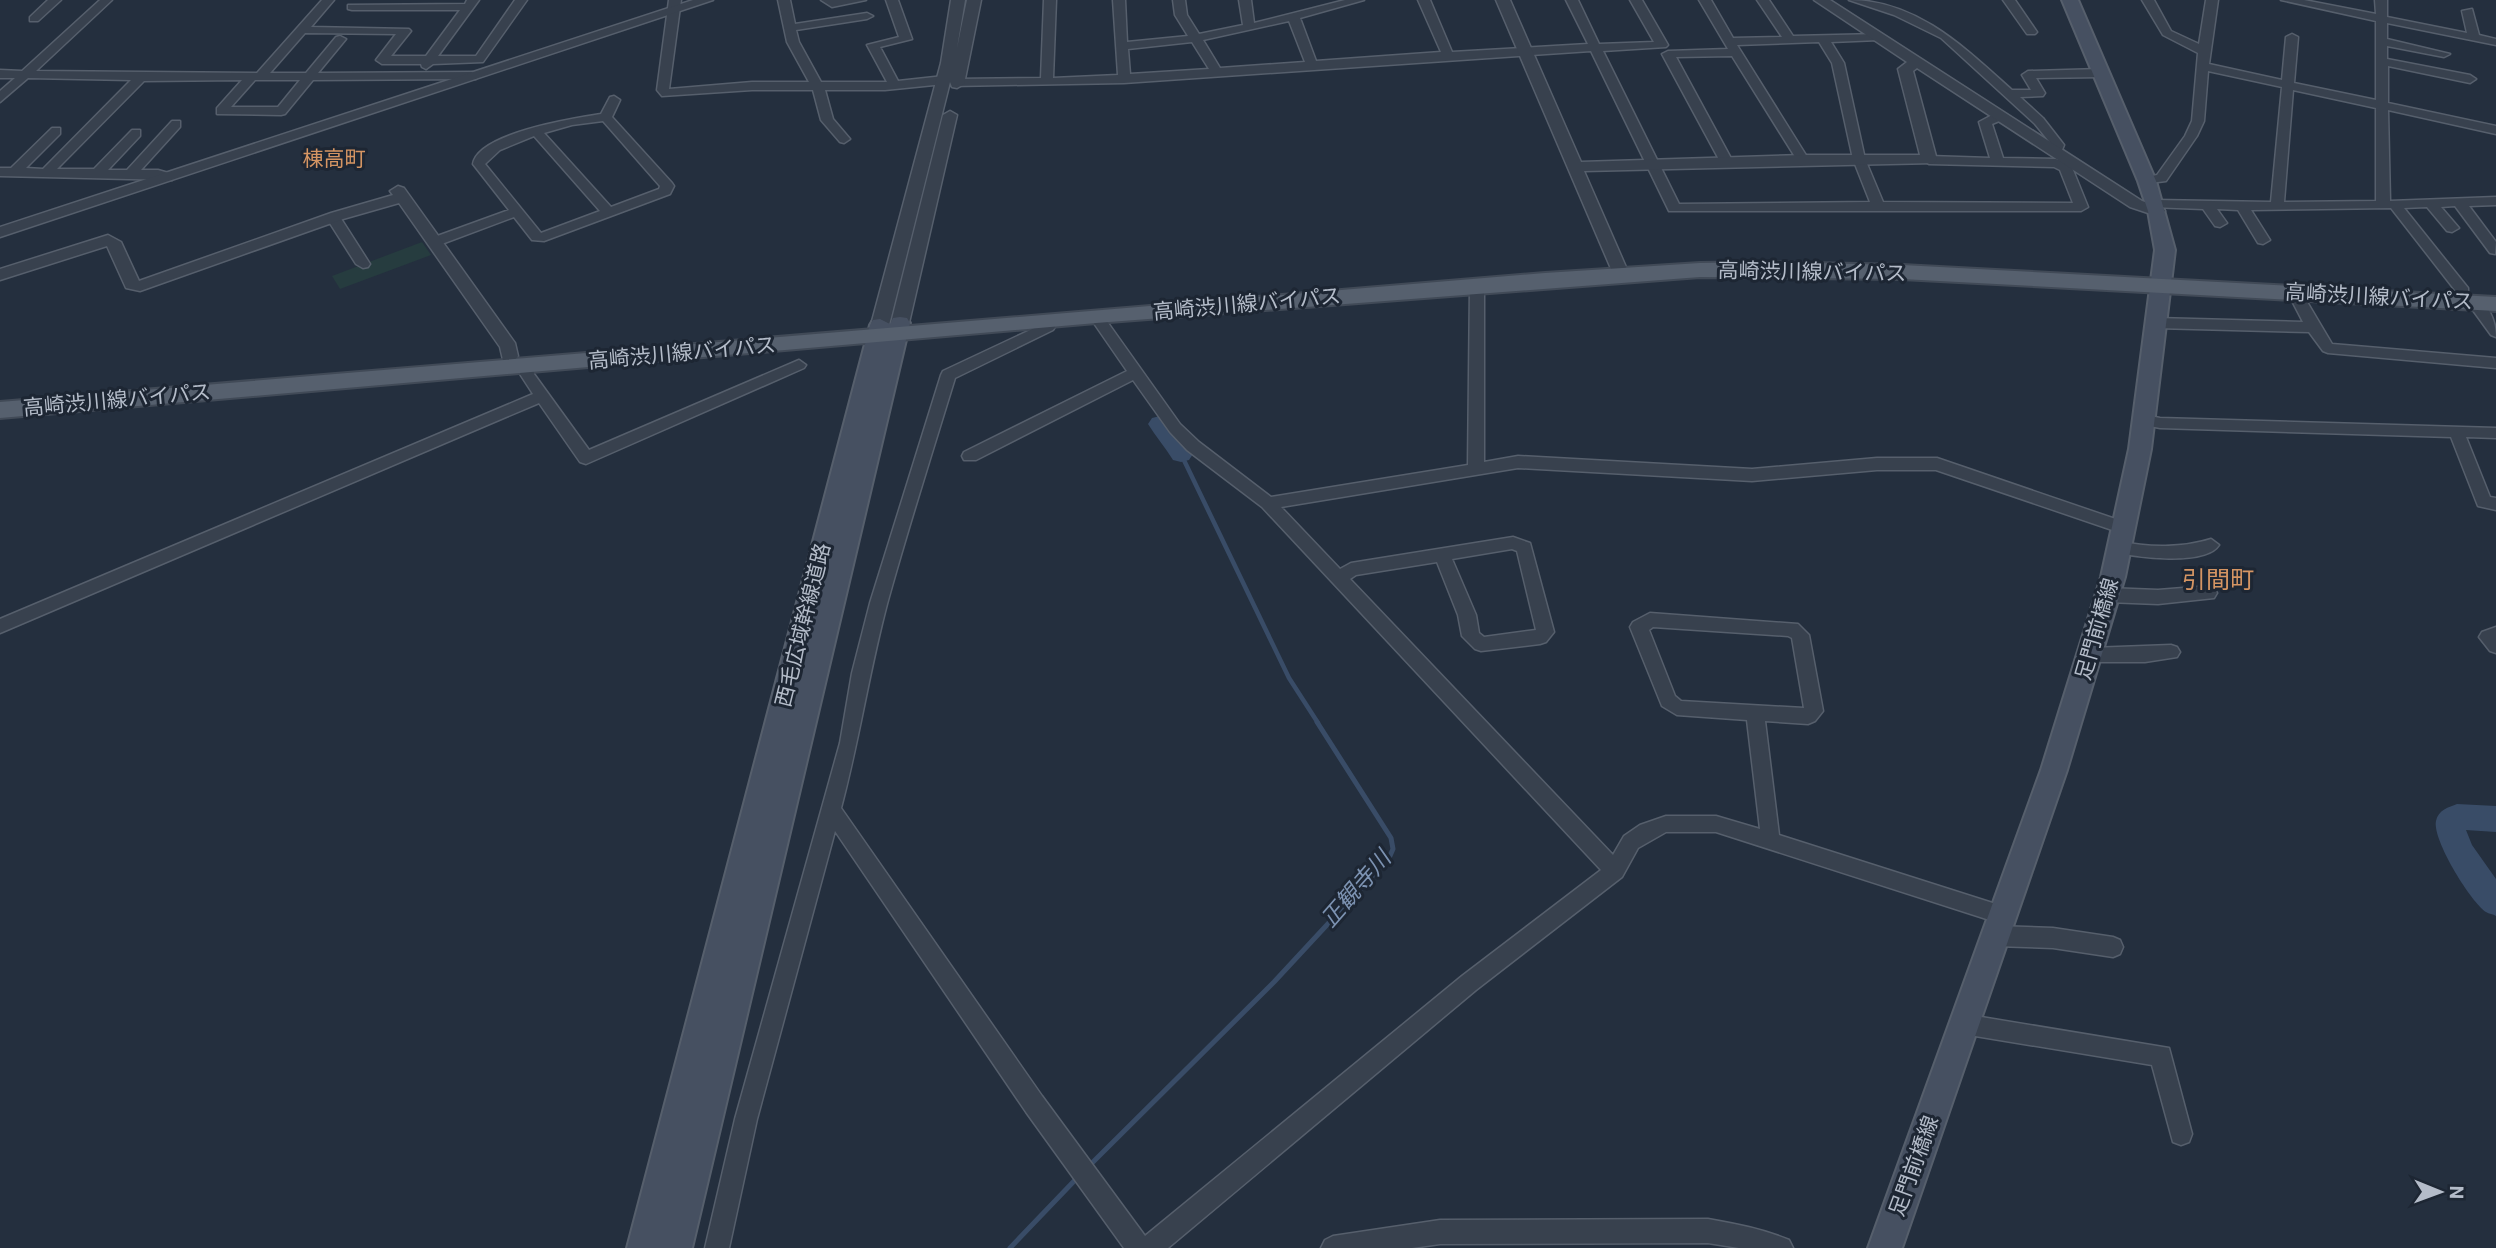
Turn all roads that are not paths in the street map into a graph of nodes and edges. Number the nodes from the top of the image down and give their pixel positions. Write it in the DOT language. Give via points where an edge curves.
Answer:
graph roads {
  1 [pos="55,0"];
  2 [pos="106,0"];
  3 [pos="328,0"];
  4 [pos="522,0"];
  5 [pos="706,0"];
  6 [pos="784,0"];
  7 [pos="827,0"];
  8 [pos="860,0"];
  9 [pos="892,0"];
  10 [pos="958,0"];
  11 [pos="974,0"];
  12 [pos="1050,0"];
  13 [pos="1119,0"];
  14 [pos="1179,0"];
  15 [pos="1245,0"];
  16 [pos="1424,0"];
  17 [pos="1503,0"];
  18 [pos="1572,0"];
  19 [pos="1636,0"];
  20 [pos="1705,0"];
  21 [pos="1763,0"];
  22 [pos="1821,0"];
  23 [pos="1856,0"];
  24 [pos="2009,0"];
  25 [pos="2070,0"];
  26 [pos="2148,0"];
  27 [pos="2213,0"];
  28 [pos="2287,0"];
  29 [pos="2381,0"];
  30 [pos="1351,1"];
  31 [pos="355,4"];
  32 [pos="470,4"];
  33 [pos="675,5"];
  34 [pos="2468,11"];
  35 [pos="867,16"];
  36 [pos="1293,16"];
  37 [pos="34,19"];
  38 [pos="2381,19"];
  39 [pos="1249,26"];
  40 [pos="789,28"];
  41 [pos="303,30"];
  42 [pos="2031,33"];
  43 [pos="336,35"];
  44 [pos="1879,37"];
  45 [pos="2292,37"];
  46 [pos="1196,38"];
  47 [pos="2474,38"];
  48 [pos="1823,39"];
  49 [pos="1790,40"];
  50 [pos="2381,41"];
  51 [pos="2496,42"];
  52 [pos="1122,46"];
  53 [pos="1595,47"];
  54 [pos="1733,47"];
  55 [pos="1524,50"];
  56 [pos="2204,51"];
  57 [pos="2444,54"];
  58 [pos="1448,56"];
  59 [pos="429,60"];
  60 [pos="2381,61"];
  61 [pos="1917,62"];
  62 [pos="1312,66"];
  63 [pos="2204,67"];
  64 [pos="1217,72"];
  65 [pos="2101,72"];
  66 [pos="0,74"];
  67 [pos="26,75"];
  68 [pos="257,76"];
  69 [pos="418,76"];
  70 [pos="472,76"];
  71 [pos="141,77"];
  72 [pos="309,77"];
  73 [pos="1124,79"];
  74 [pos="2470,79"];
  75 [pos="951,81"];
  76 [pos="1047,82"];
  77 [pos="894,85"];
  78 [pos="2288,85"];
  79 [pos="818,87"];
  80 [pos="2011,94"];
  81 [pos="0,98"];
  82 [pos="614,100"];
  83 [pos="2382,105"];
  84 [pos="2000,116"];
  85 [pos="606,117"];
  86 [pos="176,124"];
  87 [pos="2496,130"];
  88 [pos="55,131"];
  89 [pos="537,132"];
  90 [pos="136,133"];
  91 [pos="844,139"];
  92 [pos="2056,152"];
  93 [pos="1859,159"];
  94 [pos="1802,160"];
  95 [pos="1929,160"];
  96 [pos="1727,162"];
  97 [pos="1998,162"];
  98 [pos="1654,164"];
  99 [pos="1574,167"];
  100 [pos="0,172"];
  101 [pos="15,172"];
  102 [pos="47,172"];
  103 [pos="98,173"];
  104 [pos="131,173"];
  105 [pos="167,177"];
  106 [pos="2147,181"];
  107 [pos="2496,201"];
  108 [pos="2458,202"];
  109 [pos="2430,203"];
  110 [pos="2207,205"];
  111 [pos="2389,205"];
  112 [pos="1878,206"];
  113 [pos="2242,206"];
  114 [pos="2277,206"];
  115 [pos="2156,208"];
  116 [pos="517,212"];
  117 [pos="608,212"];
  118 [pos="333,218"];
  119 [pos="2220,223"];
  120 [pos="2452,228"];
  121 [pos="0,232"];
  122 [pos="2263,240"];
  123 [pos="434,242"];
  124 [pos="2496,250"];
  125 [pos="363,264"];
  126 [pos="1619,269"];
  127 [pos="0,275"];
  128 [pos="2162,281"];
  129 [pos="1477,286"];
  130 [pos="2295,293"];
  131 [pos="2496,293"];
  132 [pos="2478,299"];
  133 [pos="1096,316"];
  134 [pos="1048,320"];
  135 [pos="2156,323"];
  136 [pos="2313,327"];
  137 [pos="889,330"];
  138 [pos="2496,332"];
  139 [pos="518,361"];
  140 [pos="2496,363"];
  141 [pos="799,365"];
  142 [pos="1135,373"];
  143 [pos="542,396"];
  144 [pos="0,399"];
  145 [pos="0,410"];
  146 [pos="2145,420"];
  147 [pos="2456,431"];
  148 [pos="2496,433"];
  149 [pos="970,456"];
  150 [pos="1476,470"];
  151 [pos="1269,503"];
  152 [pos="2496,504"];
  153 [pos="2121,538"];
  154 [pos="2211,545"];
  155 [pos="1442,554"];
  156 [pos="1340,579"];
  157 [pos="2208,593"];
  158 [pos="2107,596"];
  159 [pos="0,626"];
  160 [pos="2496,634"];
  161 [pos="2496,646"];
  162 [pos="2171,652"];
  163 [pos="2091,655"];
  164 [pos="1755,713"];
  165 [pos="831,810"];
  166 [pos="1769,840"];
  167 [pos="1615,871"];
  168 [pos="1998,925"];
  169 [pos="2113,947"];
  170 [pos="1963,1024"];
  171 [pos="2180,1134"];
  172 [pos="644,1248"];
  173 [pos="675,1248"];
  174 [pos="717,1248"];
  175 [pos="1139,1248"];
  176 [pos="1149,1248"];
  177 [pos="1333,1248"];
  178 [pos="1781,1248"];
  179 [pos="1885,1248"];
  1 -- 37 [label="street"];
  2 -- 67 [label="street"];
  3 -- 41 [label="street"];
  4 -- 59 [label="street" via="480,60"];
  5 -- 33 [label="street"];
  6 -- 40 [label="street"];
  7 -- 8 [label="street" via="832,4"];
  9 -- 77 [label="street" via="905,39 873,45"];
  10 -- 75 [label="street, 西毛広域幹線道路"];
  11 -- 75 [label="street, 西毛広域幹線道路"];
  12 -- 76 [label="street"];
  13 -- 52 [label="street"];
  14 -- 46 [label="street" via="1181,15"];
  15 -- 39 [label="street"];
  16 -- 58 [label="street"];
  17 -- 55 [label="street"];
  18 -- 53 [label="street"];
  19 -- 53 [label="street" via="1662,45"];
  20 -- 54 [label="street"];
  21 -- 49 [label="street"];
  22 -- 44 [label="street"];
  23 -- 80 [label="street" via="1898,13 1945,36"];
  24 -- 42 [label="street"];
  25 -- 65 [label="main road, 足門前橋線"];
  26 -- 56 [label="street" via="2167,33"];
  27 -- 56 [label="street"];
  28 -- 38 [label="street"];
  29 -- 38 [label="street"];
  30 -- 36 [label="street"];
  31 -- 32 [label="street"];
  31 -- 43 [label="street"];
  32 -- 59 [label="street"];
  33 -- 70 [label="street"];
  33 -- 79 [label="street" via="664,92"];
  34 -- 47 [label="street"];
  35 -- 40 [label="street"];
  36 -- 39 [label="street"];
  36 -- 62 [label="street"];
  38 -- 47 [label="street"];
  38 -- 50 [label="street"];
  39 -- 46 [label="street"];
  40 -- 79 [label="street"];
  41 -- 43 [label="street"];
  41 -- 68 [label="street"];
  43 -- 59 [label="street" via="405,31 382,60"];
  43 -- 72 [label="street"];
  44 -- 48 [label="street"];
  44 -- 61 [label="street"];
  45 -- 78 [label="street"];
  46 -- 52 [label="street"];
  46 -- 64 [label="street"];
  47 -- 51 [label="street"];
  48 -- 49 [label="street"];
  48 -- 93 [label="street" via="1838,63"];
  49 -- 54 [label="street"];
  50 -- 57 [label="street"];
  50 -- 60 [label="street"];
  52 -- 73 [label="street"];
  53 -- 55 [label="street"];
  53 -- 98 [label="street"];
  54 -- 94 [label="street"];
  54 -- 96 [label="street" via="1668,54"];
  55 -- 58 [label="street"];
  55 -- 99 [label="street"];
  56 -- 63 [label="street"];
  58 -- 62 [label="street"];
  59 -- 69 [label="street"];
  60 -- 74 [label="street"];
  60 -- 83 [label="street"];
  61 -- 84 [label="street"];
  61 -- 95 [label="street" via="1905,69"];
  62 -- 64 [label="street"];
  63 -- 78 [label="street"];
  63 -- 106 [label="street" via="2200,114 2194,129 2161,178"];
  64 -- 73 [label="street"];
  65 -- 80 [label="street" via="2028,75 2039,93"];
  65 -- 106 [label="main road, 足門前橋線"];
  66 -- 67 [label="street"];
  67 -- 71 [label="street"];
  67 -- 81 [label="street"];
  68 -- 71 [label="street"];
  68 -- 72 [label="street"];
  68 -- 72 [label="street" via="220,111 281,111"];
  69 -- 70 [label="street"];
  69 -- 72 [label="street"];
  70 -- 105 [label="street"];
  71 -- 102 [label="street"];
  73 -- 76 [label="street"];
  75 -- 76 [label="street"];
  75 -- 77 [label="street"];
  75 -- 137 [label="street, 西毛広域幹線道路"];
  77 -- 79 [label="street"];
  78 -- 83 [label="street"];
  78 -- 114 [label="street"];
  79 -- 91 [label="street" via="827,120"];
  80 -- 92 [label="street" via="2055,140"];
  82 -- 85 [label="street"];
  83 -- 87 [label="street"];
  83 -- 111 [label="street"];
  84 -- 92 [label="street"];
  84 -- 97 [label="street" via="1985,122"];
  85 -- 89 [label="street"];
  85 -- 117 [label="street" via="667,186 665,191"];
  86 -- 104 [label="street"];
  88 -- 101 [label="street"];
  89 -- 116 [label="street" via="484,155 478,164"];
  89 -- 117 [label="street"];
  90 -- 103 [label="street"];
  92 -- 115 [label="street" via="2136,204"];
  93 -- 94 [label="street"];
  93 -- 95 [label="street"];
  93 -- 112 [label="street"];
  94 -- 96 [label="street"];
  95 -- 97 [label="street"];
  96 -- 98 [label="street"];
  97 -- 112 [label="street" via="2056,163 2066,168 2081,207"];
  98 -- 99 [label="street"];
  98 -- 112 [label="street" via="1674,208"];
  99 -- 126 [label="street"];
  100 -- 101 [label="street"];
  101 -- 102 [label="street"];
  102 -- 103 [label="street"];
  103 -- 104 [label="street"];
  104 -- 105 [label="street"];
  105 -- 121 [label="street"];
  106 -- 115 [label="main road, 足門前橋線"];
  107 -- 108 [label="street"];
  108 -- 109 [label="street"];
  108 -- 124 [label="street"];
  109 -- 111 [label="street"];
  109 -- 120 [label="street"];
  110 -- 113 [label="street"];
  110 -- 115 [label="street"];
  110 -- 119 [label="street"];
  111 -- 114 [label="street"];
  111 -- 132 [label="street"];
  113 -- 114 [label="street"];
  113 -- 122 [label="street"];
  115 -- 128 [label="main road, 足門前橋線" via="2165,250"];
  116 -- 117 [label="street" via="537,237 544,237"];
  116 -- 123 [label="street"];
  118 -- 123 [label="street" via="400,194"];
  118 -- 125 [label="street"];
  118 -- 127 [label="street" via="140,286 132,284 113,242 107,240"];
  123 -- 139 [label="street"];
  126 -- 128 [label="main road, 高崎渋川線バイパス" via="1839,270"];
  126 -- 129 [label="main road, 高崎渋川線バイパス"];
  126 -- 137 [label="main road, 高崎渋川線バイパス"];
  128 -- 130 [label="main road, 高崎渋川線バイパス"];
  128 -- 132 [label="main road, 高崎渋川線バイパス"];
  128 -- 135 [label="main road, 足門前橋線"];
  129 -- 133 [label="main road, 高崎渋川線バイパス"];
  129 -- 150 [label="street"];
  130 -- 132 [label="main road, 高崎渋川線バイパス"];
  130 -- 136 [label="street"];
  131 -- 132 [label="main road, 高崎渋川線バイパス"];
  132 -- 138 [label="street"];
  133 -- 134 [label="main road, 高崎渋川線バイパス"];
  133 -- 142 [label="street"];
  134 -- 137 [label="main road, 高崎渋川線バイパス"];
  134 -- 165 [label="street" via="1048,327 948,374 879,603"];
  135 -- 136 [label="street"];
  135 -- 146 [label="main road, 足門前橋線"];
  136 -- 140 [label="street" via="2328,348"];
  137 -- 139 [label="main road, 高崎渋川線バイパス"];
  137 -- 172 [label="main road, 西毛広域幹線道路"];
  137 -- 173 [label="main road, 西毛広域幹線道路"];
  139 -- 143 [label="street"];
  139 -- 144 [label="main road, 高崎渋川線バイパス"];
  139 -- 145 [label="main road, 高崎渋川線バイパス"];
  141 -- 143 [label="street" via="586,458"];
  142 -- 149 [label="street"];
  142 -- 151 [label="street" via="1175,428"];
  143 -- 159 [label="street"];
  146 -- 147 [label="street"];
  146 -- 153 [label="main road, 足門前橋線"];
  147 -- 148 [label="street"];
  147 -- 152 [label="street" via="2484,502"];
  150 -- 151 [label="street"];
  150 -- 153 [label="street" via="1518,462 1752,475 1877,464 1937,464"];
  151 -- 156 [label="street"];
  153 -- 154 [label="street" via="2138,552 2202,550"];
  153 -- 158 [label="main road, 足門前橋線"];
  155 -- 155 [label="street" via="1513,542 1524,547 1545,632 1540,637 1481,644 1471,636"];
  155 -- 156 [label="street" via="1351,569"];
  156 -- 167 [label="street"];
  157 -- 158 [label="street"];
  158 -- 163 [label="main road, 足門前橋線"];
  160 -- 161 [label="street" via="2488,638"];
  162 -- 163 [label="street"];
  163 -- 168 [label="main road, 足門前橋線"];
  164 -- 164 [label="street" via="1808,716 1814,711 1800,635 1792,629 1650,620 1639,627 1668,702 1677,708"];
  164 -- 166 [label="street"];
  165 -- 174 [label="street" via="746,1119"];
  165 -- 175 [label="street"];
  166 -- 167 [label="street" via="1716,824 1666,824 1631,842"];
  166 -- 168 [label="street"];
  167 -- 176 [label="street" via="1469,983"];
  168 -- 169 [label="street"];
  168 -- 170 [label="main road, 足門前橋線"];
  170 -- 171 [label="street" via="2161,1056"];
  170 -- 179 [label="main road, 足門前橋線"];
  177 -- 178 [label="street" via="1440,1232 1708,1231"];
}
